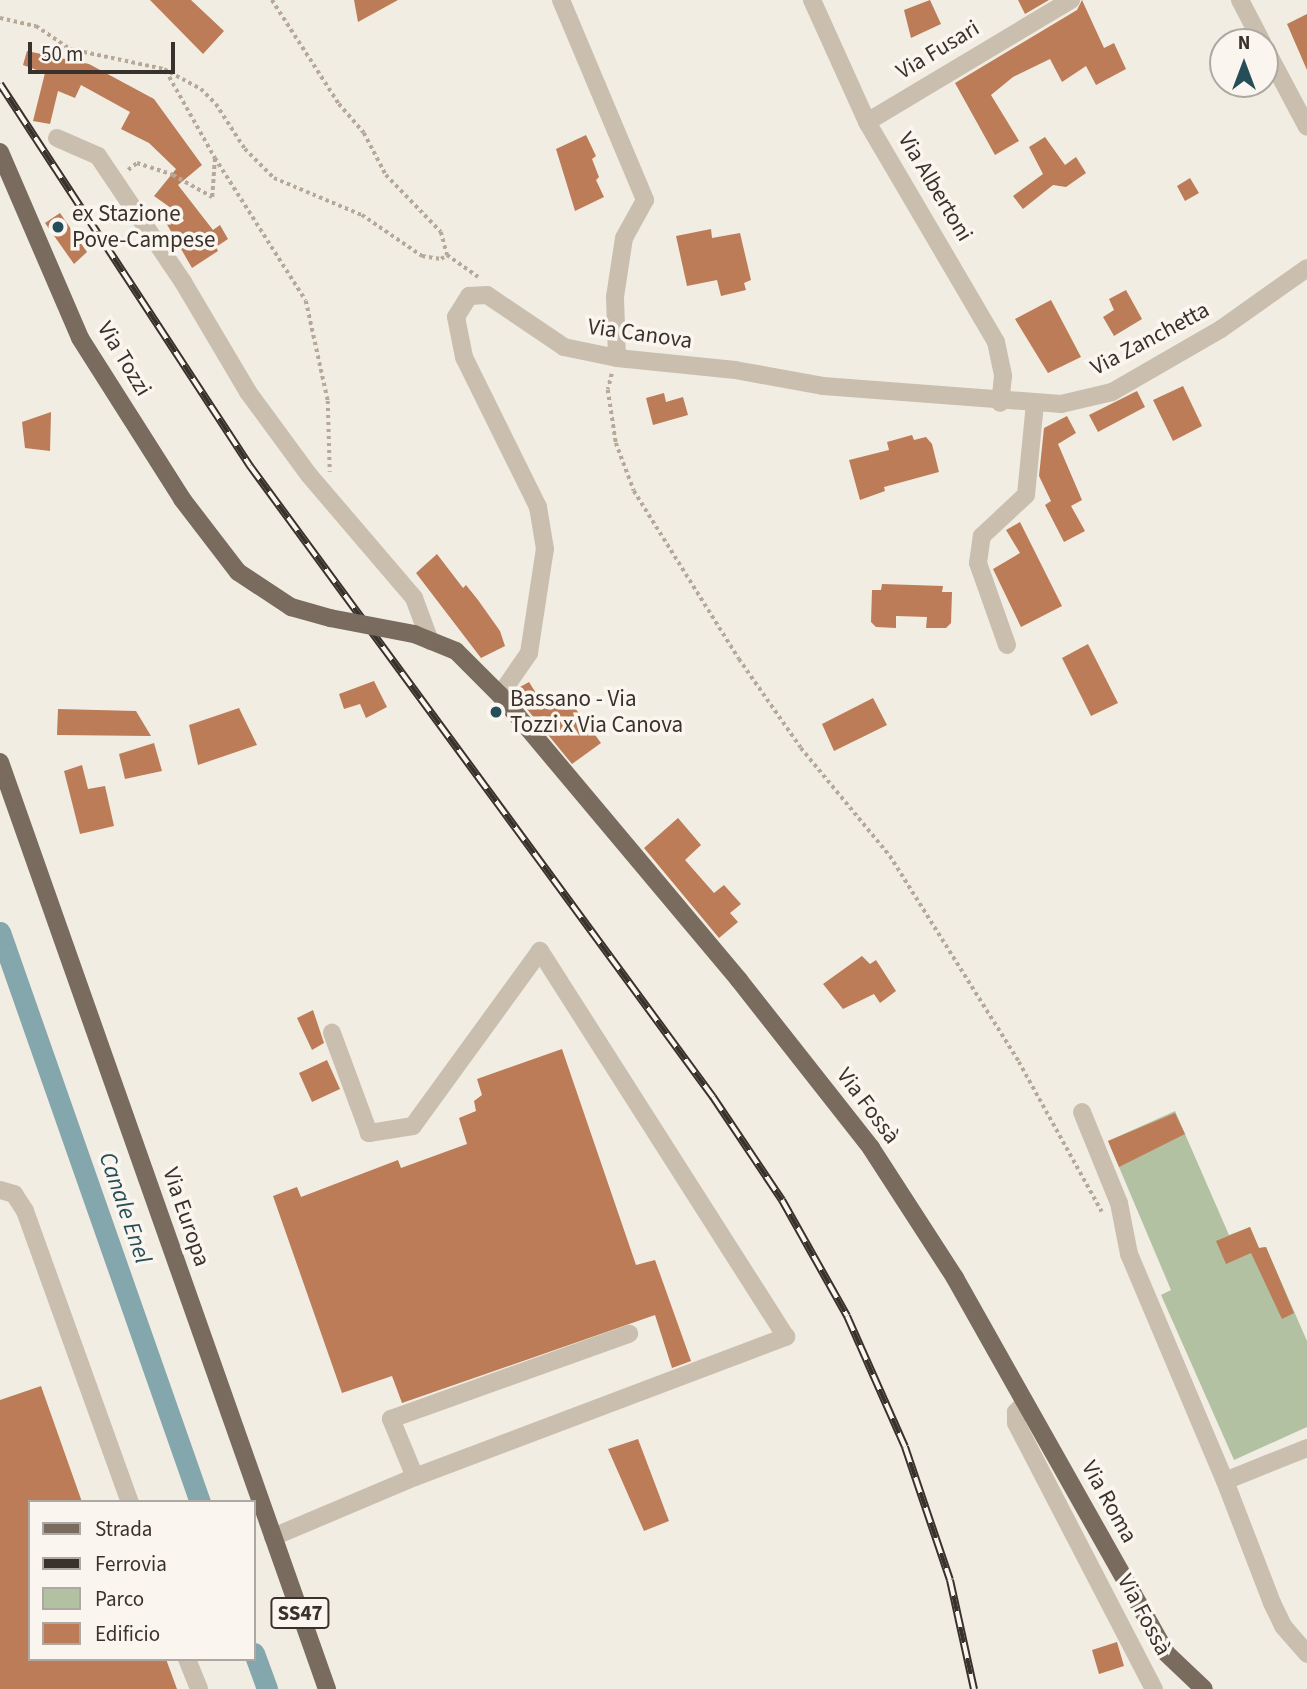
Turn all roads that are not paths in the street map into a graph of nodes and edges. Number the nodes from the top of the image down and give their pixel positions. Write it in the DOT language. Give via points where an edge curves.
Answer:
graph roads {
  1 [pos="561,0"];
  2 [pos="812,0"];
  3 [pos="1071,0"];
  4 [pos="1240,0"];
  5 [pos="1255,28"];
  6 [pos="1279,74"];
  7 [pos="867,122"];
  8 [pos="1307,127"];
  9 [pos="57,138"];
  10 [pos="0,152"];
  11 [pos="1307,268"];
  12 [pos="617,358"];
  13 [pos="1000,402"];
  14 [pos="1035,404"];
  15 [pos="330,618"];
  16 [pos="422,637"];
  17 [pos="1007,645"];
  18 [pos="500,695"];
  19 [pos="0,762"];
  20 [pos="332,1033"];
  21 [pos="1082,1112"];
  22 [pos="0,1190"];
  23 [pos="629,1334"];
  24 [pos="1025,1403"];
  25 [pos="1307,1448"];
  26 [pos="415,1477"];
  27 [pos="1225,1481"];
  28 [pos="129,1500"];
  29 [pos="273,1537"];
  30 [pos="1307,1654"];
  31 [pos="188,1661"];
  32 [pos="199,1689"];
  33 [pos="327,1689"];
  34 [pos="1154,1689"];
  35 [pos="1204,1689"];
  1 -- 12 [label="street" via="645,200 624,238 615,297"];
  2 -- 7 [label="street, Via Albertoni"];
  3 -- 7 [label="street, Via Fusari"];
  4 -- 5 [label="street"];
  6 -- 8 [label="street"];
  7 -- 13 [label="street, Via Albertoni" via="996,342 1003,376"];
  9 -- 16 [label="street" via="98,156 116,180 247,392 414,598"];
  10 -- 15 [label="main road, Via Tozzi" via="80,338 182,499 238,572 291,607"];
  11 -- 14 [label="street, Via Zanchetta" via="1221,329 1112,392 1061,404"];
  12 -- 13 [label="street, Via Canova"];
  12 -- 18 [label="street, Via Canova" via="564,347 487,295 469,296 460,305 458,335 464,357 538,507 545,549 529,653"];
  13 -- 14 [label="street, Via Zanchetta"];
  14 -- 17 [label="street" via="1026,495 982,536 978,563"];
  15 -- 16 [label="main road, Via Fossà, bridge"];
  16 -- 18 [label="main road, Via Fossà" via="456,651"];
  18 -- 24 [label="main road, Via Fossà" via="739,980 871,1148 955,1278"];
  19 -- 29 [label="main road, Via Europa / SS47"];
  20 -- 26 [label="street" via="369,1133 413,1126 540,951 786,1337"];
  21 -- 27 [label="street" via="1119,1203 1129,1254"];
  22 -- 28 [label="street" via="14,1194 25,1211"];
  23 -- 26 [label="street" via="391,1419"];
  24 -- 34 [label="street, Via Fossà" via="1016,1412 1016,1423"];
  24 -- 35 [label="main road, Via Roma" via="1166,1653"];
  25 -- 27 [label="street"];
  26 -- 29 [label="street"];
  27 -- 30 [label="street" via="1272,1603 1283,1626"];
  29 -- 33 [label="main road, Via Europa / SS47"];
  31 -- 32 [label="street"];
}
